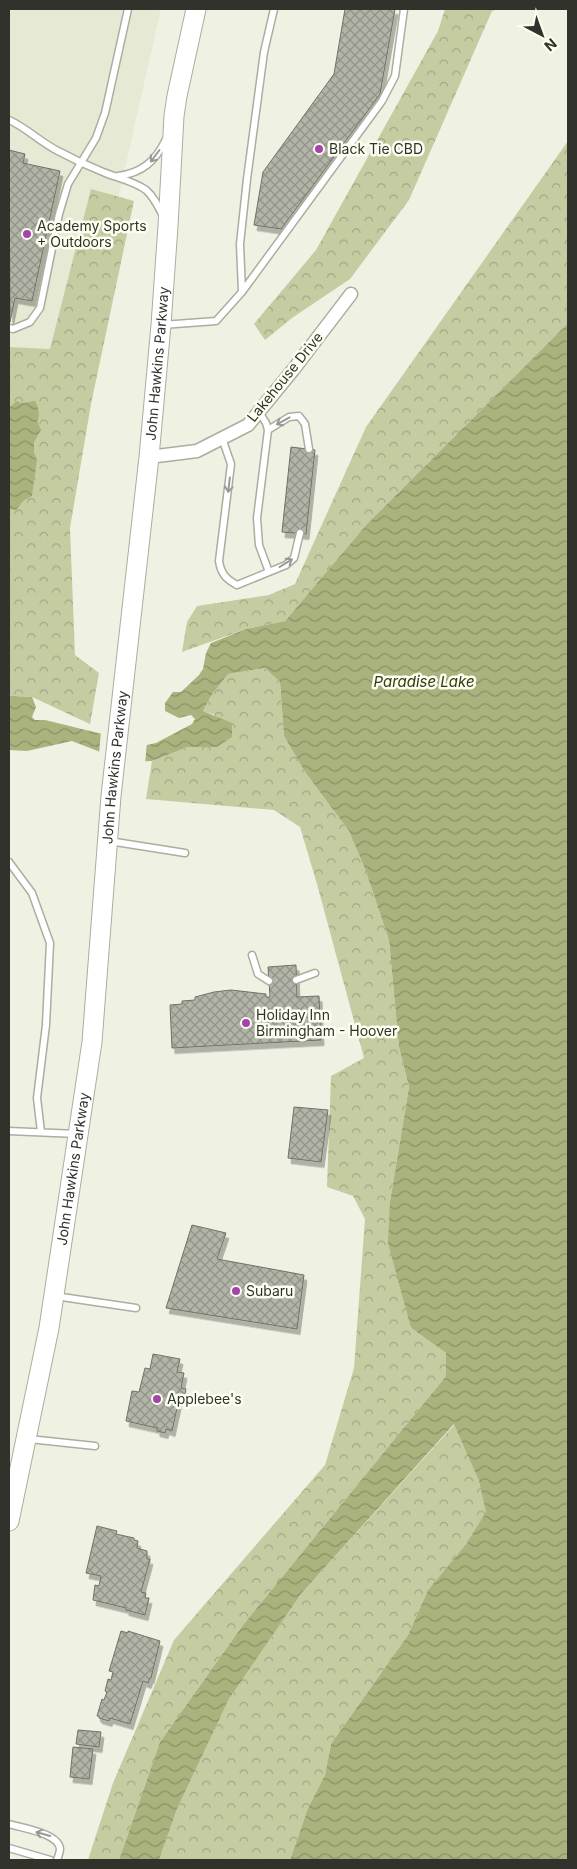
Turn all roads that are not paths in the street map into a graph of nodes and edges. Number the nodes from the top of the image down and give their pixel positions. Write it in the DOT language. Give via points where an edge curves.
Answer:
graph roads {
  1 [pos="128,9"];
  2 [pos="196,9"];
  3 [pos="274,9"];
  4 [pos="404,9"];
  5 [pos="174,116"];
  6 [pos="9,120"];
  7 [pos="81,162"];
  8 [pos="118,176"];
  9 [pos="168,226"];
  10 [pos="242,292"];
  11 [pos="351,294"];
  12 [pos="160,325"];
  13 [pos="9,328"];
  14 [pos="259,412"];
  15 [pos="268,430"];
  16 [pos="222,438"];
  17 [pos="309,449"];
  18 [pos="149,457"];
  19 [pos="300,534"];
  20 [pos="269,572"];
  21 [pos="107,841"];
  22 [pos="185,853"];
  23 [pos="9,862"];
  24 [pos="252,954"];
  25 [pos="315,973"];
  26 [pos="296,980"];
  27 [pos="269,981"];
  28 [pos="9,1131"];
  29 [pos="40,1132"];
  30 [pos="78,1134"];
  31 [pos="54,1295"];
  32 [pos="136,1308"];
  33 [pos="26,1438"];
  34 [pos="95,1446"];
  35 [pos="9,1521"];
  36 [pos="9,1824"];
  37 [pos="9,1848"];
  38 [pos="50,1860"];
  39 [pos="57,1860"];
  1 -- 7 [label="lane" via="105,113 96,138"];
  2 -- 5 [label="main road, John Hawkins Parkway"];
  3 -- 10 [label="lane" via="264,52 247,178 240,244"];
  4 -- 10 [label="lane" via="395,76 382,101"];
  5 -- 8 [label="lane, one-way" via="162,146 150,164 134,173"];
  5 -- 9 [label="main road, John Hawkins Parkway"];
  6 -- 7 [label="lane" via="42,143"];
  7 -- 8 [label="lane"];
  7 -- 13 [label="lane" via="68,184 40,308 30,322"];
  8 -- 9 [label="lane" via="149,193"];
  9 -- 12 [label="main road, John Hawkins Parkway"];
  10 -- 12 [label="lane" via="216,321"];
  11 -- 14 [label="street, Lakehouse Drive"];
  12 -- 18 [label="main road, John Hawkins Parkway"];
  14 -- 15 [label="lane"];
  14 -- 16 [label="street, Lakehouse Drive" via="248,425"];
  17 -- 15 [label="lane, one-way" via="305,424 300,416 289,417"];
  15 -- 20 [label="lane" via="257,518 259,545"];
  16 -- 18 [label="street, Lakehouse Drive" via="197,451"];
  16 -- 20 [label="lane, one-way" via="231,464 218,561 220,572 237,585"];
  18 -- 21 [label="main road, John Hawkins Parkway"];
  20 -- 19 [label="lane, one-way" via="294,558"];
  21 -- 22 [label="lane"];
  21 -- 30 [label="main road, John Hawkins Parkway" via="92,1042"];
  23 -- 29 [label="lane" via="32,893 50,943 38,1098"];
  24 -- 27 [label="lane" via="258,974"];
  25 -- 26 [label="lane"];
  28 -- 29 [label="lane"];
  29 -- 30 [label="lane"];
  30 -- 31 [label="main road, John Hawkins Parkway"];
  31 -- 32 [label="lane"];
  31 -- 33 [label="main road, John Hawkins Parkway"];
  33 -- 34 [label="lane"];
  33 -- 35 [label="main road, John Hawkins Parkway"];
  39 -- 36 [label="lane, one-way" via="60,1848 52,1837"];
  37 -- 38 [label="lane"];
}
